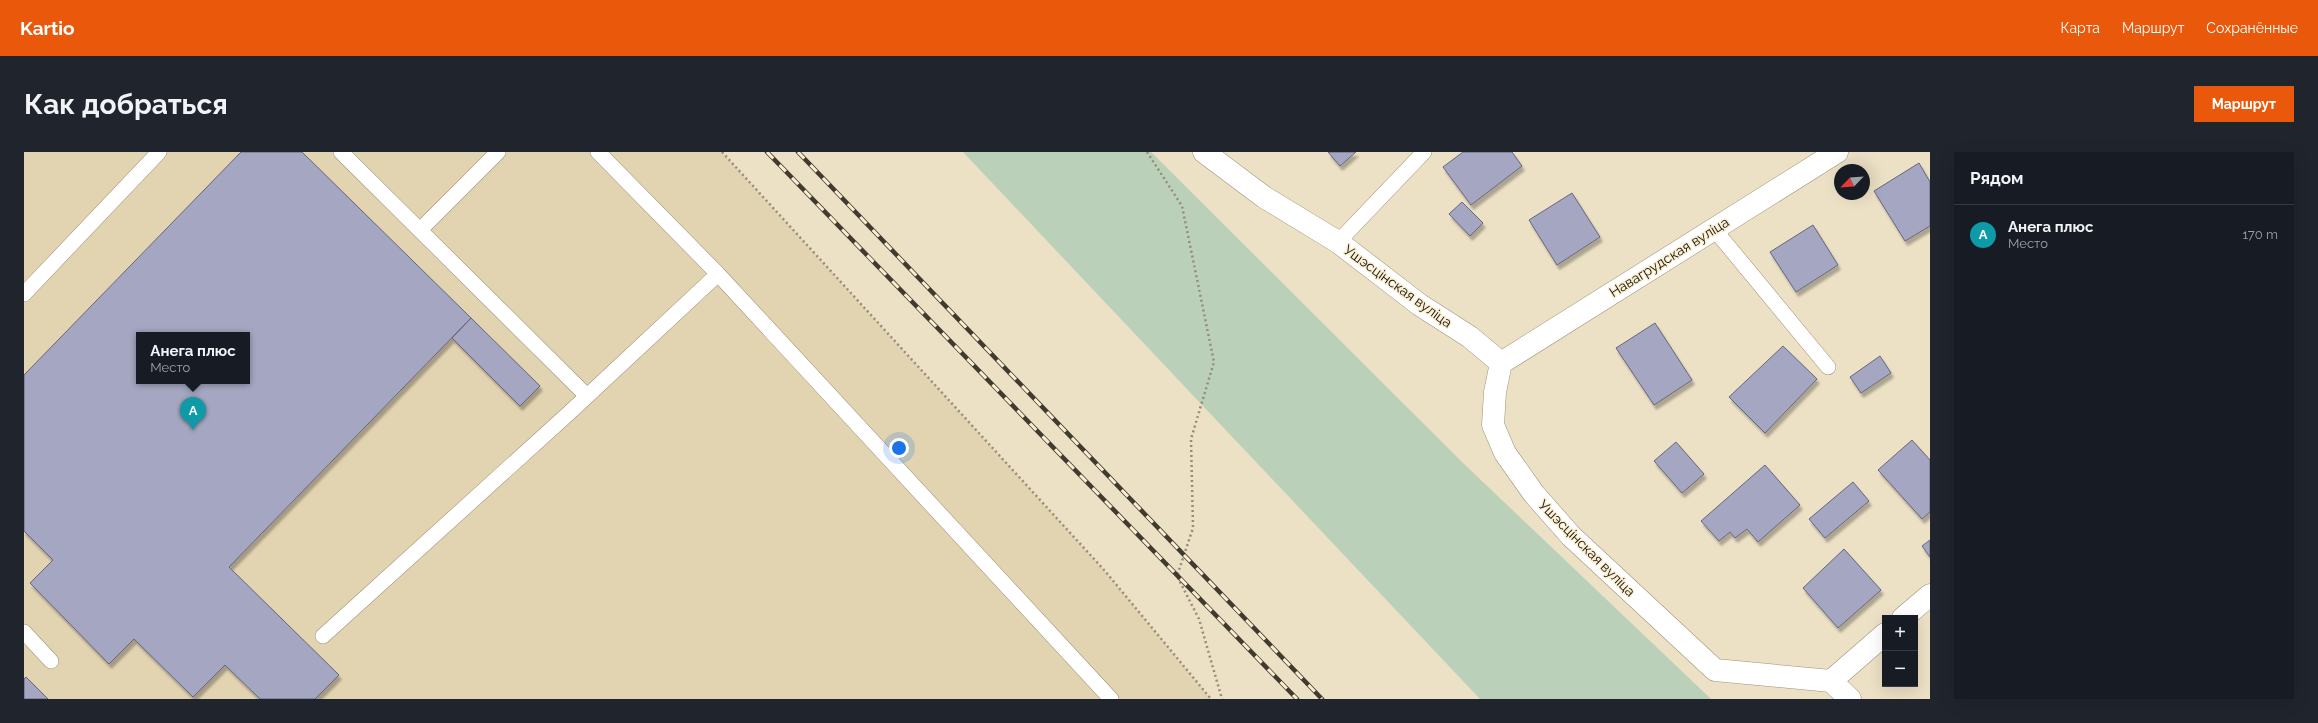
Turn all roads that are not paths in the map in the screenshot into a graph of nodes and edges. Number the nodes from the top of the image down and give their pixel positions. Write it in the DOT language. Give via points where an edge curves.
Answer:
graph roads {
  1 [pos="159,152"];
  2 [pos="341,152"];
  3 [pos="498,152"];
  4 [pos="598,152"];
  5 [pos="1204,152"];
  6 [pos="1424,152"];
  7 [pos="1837,152"];
  8 [pos="1714,229"];
  9 [pos="420,230"];
  10 [pos="1338,242"];
  11 [pos="718,274"];
  12 [pos="24,294"];
  13 [pos="1501,363"];
  14 [pos="1828,367"];
  15 [pos="587,396"];
  16 [pos="1930,595"];
  17 [pos="1907,615"];
  18 [pos="24,632"];
  19 [pos="323,636"];
  20 [pos="1882,637"];
  21 [pos="51,661"];
  22 [pos="1831,681"];
  23 [pos="1111,699"];
  24 [pos="1850,699"];
  1 -- 12 [label="lane"];
  2 -- 9 [label="lane"];
  3 -- 9 [label="lane"];
  4 -- 11 [label="lane"];
  5 -- 10 [label="street, Ушэсцінская вуліца" via="1264,197"];
  6 -- 10 [label="lane"];
  7 -- 8 [label="street, Навагрудская вуліца"];
  8 -- 13 [label="street, Навагрудская вуліца"];
  8 -- 14 [label="lane"];
  9 -- 15 [label="lane"];
  10 -- 13 [label="street, Ушэсцінская вуліца" via="1420,305 1470,337"];
  11 -- 15 [label="lane"];
  11 -- 23 [label="lane"];
  13 -- 22 [label="street, Ушэсцінская вуліца" via="1495,392 1493,425 1505,453 1534,494 1571,536 1715,670"];
  15 -- 19 [label="lane"];
  16 -- 17 [label="street"];
  18 -- 21 [label="lane"];
  20 -- 22 [label="street"];
  22 -- 24 [label="street"];
}
